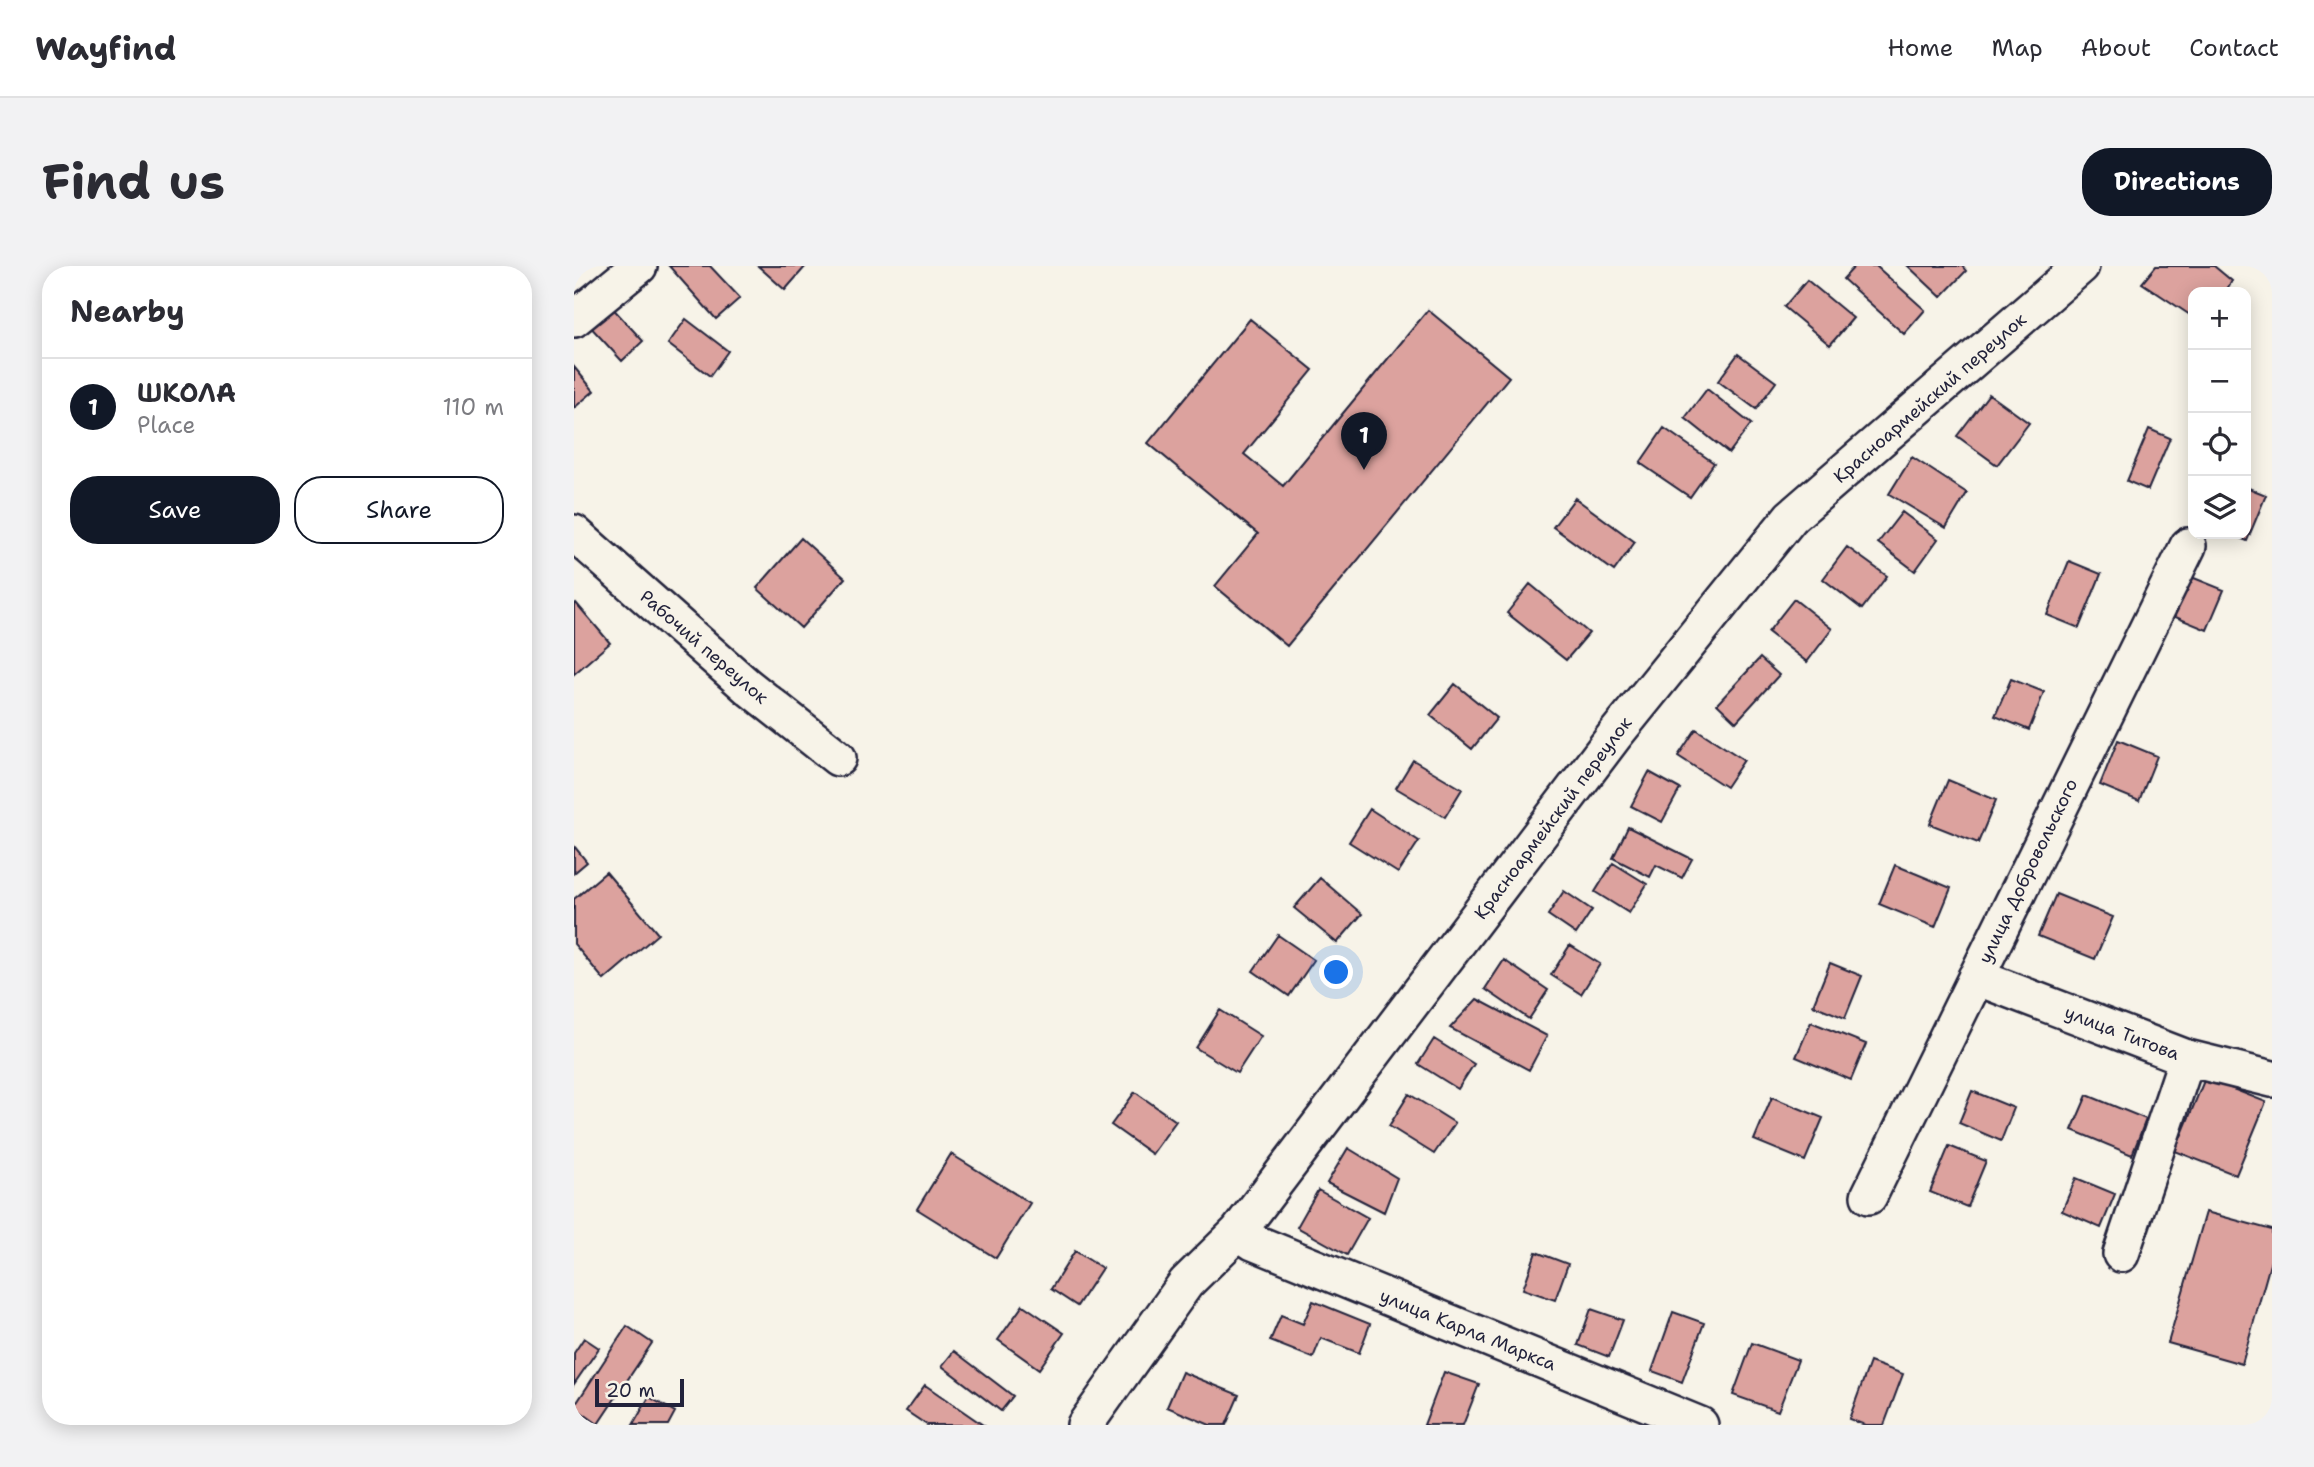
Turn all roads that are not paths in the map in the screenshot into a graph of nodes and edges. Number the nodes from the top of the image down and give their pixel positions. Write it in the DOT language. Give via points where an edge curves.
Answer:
graph roads {
  1 [pos="639,266"];
  2 [pos="2081,266"];
  3 [pos="574,319"];
  4 [pos="574,533"];
  5 [pos="2188,546"];
  6 [pos="838,758"];
  7 [pos="1976,977"];
  8 [pos="2187,1058"];
  9 [pos="2272,1079"];
  10 [pos="1869,1196"];
  11 [pos="1238,1232"];
  12 [pos="2121,1254"];
  13 [pos="1085,1425"];
  14 [pos="1700,1425"];
  1 -- 3 [label="street"];
  2 -- 11 [label="street, Красноармейский переулок" via="1791,517 1615,736"];
  4 -- 6 [label="street, Рабочий переулок" via="747,686"];
  5 -- 7 [label="street, улица Добровольского"];
  7 -- 8 [label="street, улица Титова"];
  7 -- 10 [label="street, улица Добровольского"];
  8 -- 9 [label="street, улица Титова"];
  8 -- 12 [label="street"];
  11 -- 13 [label="street, Красноармейский переулок" via="1186,1283"];
  11 -- 14 [label="street, улица Карла Маркса"];
}
